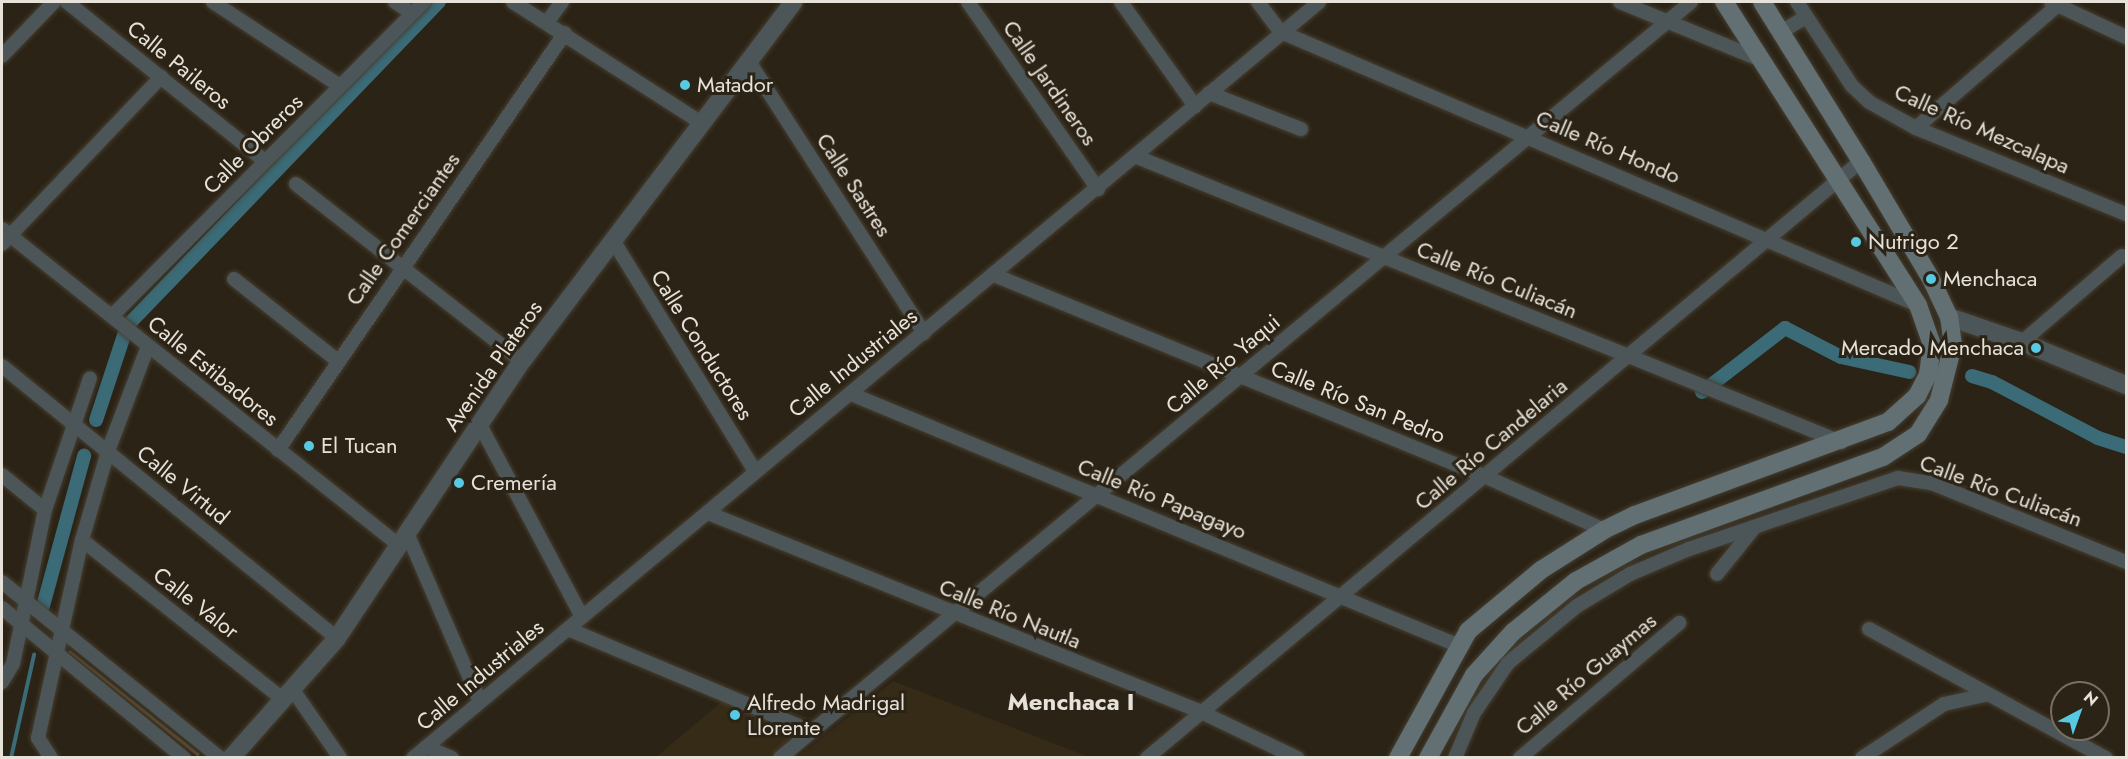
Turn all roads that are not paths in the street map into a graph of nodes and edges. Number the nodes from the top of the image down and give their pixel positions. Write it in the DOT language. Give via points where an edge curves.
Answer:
graph roads {
  1 [pos="54,2"];
  2 [pos="67,2"];
  3 [pos="213,2"];
  4 [pos="395,2"];
  5 [pos="424,2"];
  6 [pos="513,2"];
  7 [pos="562,2"];
  8 [pos="794,2"];
  9 [pos="968,2"];
  10 [pos="1120,2"];
  11 [pos="1258,2"];
  12 [pos="1320,2"];
  13 [pos="1620,2"];
  14 [pos="1691,2"];
  15 [pos="1724,2"];
  16 [pos="1762,2"];
  17 [pos="1797,2"];
  18 [pos="2054,3"];
  19 [pos="412,13"];
  20 [pos="1806,17"];
  21 [pos="547,22"];
  22 [pos="1668,22"];
  23 [pos="1281,32"];
  24 [pos="1781,32"];
  25 [pos="565,33"];
  26 [pos="2127,37"];
  27 [pos="2,56"];
  28 [pos="1759,58"];
  29 [pos="748,60"];
  30 [pos="161,77"];
  31 [pos="340,86"];
  32 [pos="1209,93"];
  33 [pos="1195,106"];
  34 [pos="700,122"];
  35 [pos="1916,128"];
  36 [pos="1301,129"];
  37 [pos="1525,139"];
  38 [pos="1137,157"];
  39 [pos="265,161"];
  40 [pos="1862,161"];
  41 [pos="1837,183"];
  42 [pos="296,184"];
  43 [pos="1098,189"];
  44 [pos="2127,214"];
  45 [pos="4,236"];
  46 [pos="1769,240"];
  47 [pos="614,242"];
  48 [pos="2122,256"];
  49 [pos="1383,257"];
  50 [pos="402,267"];
  51 [pos="994,275"];
  52 [pos="234,279"];
  53 [pos="1918,305"];
  54 [pos="1949,317"];
  55 [pos="114,318"];
  56 [pos="924,333"];
  57 [pos="2022,342"];
  58 [pos="147,346"];
  59 [pos="1630,356"];
  60 [pos="522,360"];
  61 [pos="338,361"];
  62 [pos="2,366"];
  63 [pos="1240,377"];
  64 [pos="90,378"];
  65 [pos="2127,385"];
  66 [pos="850,394"];
  67 [pos="73,423"];
  68 [pos="480,425"];
  69 [pos="1842,442"];
  70 [pos="278,450"];
  71 [pos="108,451"];
  72 [pos="754,470"];
  73 [pos="2,475"];
  74 [pos="1484,476"];
  75 [pos="1098,496"];
  76 [pos="45,510"];
  77 [pos="708,513"];
  78 [pos="1753,529"];
  79 [pos="1604,530"];
  80 [pos="403,539"];
  81 [pos="82,540"];
  82 [pos="1633,549"];
  83 [pos="2126,562"];
  84 [pos="1630,574"];
  85 [pos="1717,574"];
  86 [pos="2,582"];
  87 [pos="1342,596"];
  88 [pos="1557,596"];
  89 [pos="25,602"];
  90 [pos="1576,606"];
  91 [pos="2,608"];
  92 [pos="955,615"];
  93 [pos="582,617"];
  94 [pos="1679,623"];
  95 [pos="21,624"];
  96 [pos="568,628"];
  97 [pos="1869,629"];
  98 [pos="64,632"];
  99 [pos="337,638"];
  100 [pos="1457,645"];
  101 [pos="59,655"];
  102 [pos="2,682"];
  103 [pos="288,695"];
  104 [pos="1985,695"];
  105 [pos="480,702"];
  106 [pos="1199,711"];
  107 [pos="811,731"];
  108 [pos="426,747"];
  109 [pos="51,758"];
  110 [pos="184,758"];
  111 [pos="220,758"];
  112 [pos="231,758"];
  113 [pos="340,758"];
  114 [pos="413,758"];
  115 [pos="452,758"];
  116 [pos="780,758"];
  117 [pos="1147,758"];
  118 [pos="1296,758"];
  119 [pos="1398,758"];
  120 [pos="1428,758"];
  121 [pos="1455,758"];
  122 [pos="1520,758"];
  123 [pos="1862,758"];
  124 [pos="2106,758"];
  1 -- 27 [label="street"];
  2 -- 30 [label="street, Calle Paileros"];
  3 -- 31 [label="street"];
  4 -- 19 [label="street"];
  5 -- 19 [label="street, Calle Obreros"];
  6 -- 21 [label="street"];
  7 -- 21 [label="street"];
  8 -- 29 [label="street, Avenida Plateros"];
  9 -- 43 [label="street, Calle Jardineros"];
  10 -- 33 [label="street"];
  11 -- 23 [label="street"];
  12 -- 23 [label="street, Calle Industriales"];
  13 -- 22 [label="street"];
  14 -- 22 [label="street, Calle Río Yaqui"];
  15 -- 28 [label="main road"];
  16 -- 24 [label="main road"];
  17 -- 20 [label="street, Calle Río Mezcalapa"];
  18 -- 26 [label="street"];
  18 -- 35 [label="street"];
  19 -- 31 [label="street, Calle Obreros"];
  20 -- 24 [label="street"];
  20 -- 35 [label="street, Calle Río Mezcalapa" via="1852,86 1869,102"];
  21 -- 25 [label="street"];
  22 -- 28 [label="street"];
  22 -- 37 [label="street, Calle Río Yaqui"];
  23 -- 32 [label="street, Calle Industriales"];
  23 -- 37 [label="street, Calle Río Hondo"];
  24 -- 40 [label="main road"];
  25 -- 34 [label="street"];
  25 -- 50 [label="street, Calle Comerciantes"];
  28 -- 41 [label="main road"];
  29 -- 34 [label="street, Avenida Plateros"];
  29 -- 56 [label="street, Calle Sastres"];
  30 -- 39 [label="street, Calle Paileros"];
  30 -- 45 [label="street"];
  31 -- 39 [label="street, Calle Obreros"];
  32 -- 33 [label="street, Calle Industriales"];
  32 -- 36 [label="street"];
  33 -- 38 [label="street, Calle Industriales"];
  34 -- 47 [label="street, Avenida Plateros"];
  35 -- 44 [label="street, Calle Río Mezcalapa"];
  37 -- 46 [label="street, Calle Río Hondo"];
  37 -- 49 [label="street, Calle Río Yaqui"];
  38 -- 43 [label="street, Calle Industriales"];
  38 -- 49 [label="street, Calle Río Culiacán"];
  39 -- 55 [label="street, Calle Obreros"];
  40 -- 41 [label="street, Calle Río Candelaria"];
  40 -- 54 [label="main road"];
  41 -- 46 [label="street, Calle Río Candelaria"];
  41 -- 53 [label="main road"];
  42 -- 50 [label="street"];
  43 -- 51 [label="street, Calle Industriales"];
  45 -- 55 [label="street, Calle Estibadores"];
  46 -- 53 [label="street, Calle Río Hondo"];
  46 -- 59 [label="street, Calle Río Candelaria"];
  47 -- 60 [label="street, Avenida Plateros"];
  47 -- 72 [label="street, Calle Conductores"];
  48 -- 57 [label="street"];
  49 -- 59 [label="street, Calle Río Culiacán"];
  49 -- 63 [label="street, Calle Río Yaqui"];
  50 -- 60 [label="street"];
  50 -- 61 [label="street, Calle Comerciantes"];
  51 -- 56 [label="street, Calle Industriales"];
  51 -- 63 [label="street, Calle Río San Pedro"];
  52 -- 61 [label="street"];
  53 -- 69 [label="main road" via="1932,345 1928,374 1917,396 1888,422"];
  54 -- 57 [label="street"];
  54 -- 82 [label="main road" via="1953,345 1946,383 1933,414 1907,443 1883,457"];
  55 -- 58 [label="street, Calle Estibadores"];
  56 -- 66 [label="street, Calle Industriales"];
  57 -- 65 [label="street"];
  58 -- 70 [label="street, Calle Estibadores"];
  58 -- 71 [label="street"];
  59 -- 69 [label="street, Calle Río Culiacán"];
  59 -- 74 [label="street, Calle Río Candelaria"];
  60 -- 68 [label="street, Avenida Plateros"];
  61 -- 70 [label="street, Calle Comerciantes"];
  62 -- 67 [label="street, Calle Virtud"];
  63 -- 74 [label="street, Calle Río San Pedro"];
  63 -- 75 [label="street, Calle Río Yaqui"];
  64 -- 67 [label="street"];
  66 -- 72 [label="street, Calle Industriales"];
  66 -- 75 [label="street, Calle Río Papagayo"];
  67 -- 71 [label="street, Calle Virtud"];
  67 -- 76 [label="street"];
  68 -- 80 [label="street, Avenida Plateros"];
  68 -- 93 [label="street"];
  69 -- 79 [label="main road" via="1635,515"];
  70 -- 80 [label="street, Calle Estibadores"];
  71 -- 81 [label="street"];
  71 -- 99 [label="street, Calle Virtud"];
  72 -- 77 [label="street, Calle Industriales"];
  73 -- 76 [label="street"];
  74 -- 79 [label="street, Calle Río San Pedro"];
  74 -- 87 [label="street, Calle Río Candelaria"];
  75 -- 87 [label="street, Calle Río Papagayo"];
  75 -- 92 [label="street, Calle Río Yaqui"];
  76 -- 89 [label="street"];
  77 -- 92 [label="street, Calle Río Nautla"];
  77 -- 93 [label="street, Calle Industriales"];
  78 -- 83 [label="street, Calle Río Culiacán" via="1907,477 1934,484"];
  78 -- 84 [label="street, Calle Río Culiacán" via="1689,549"];
  78 -- 85 [label="street"];
  79 -- 100 [label="main road" via="1524,584"];
  80 -- 99 [label="street, Avenida Plateros"];
  80 -- 105 [label="street"];
  81 -- 98 [label="street"];
  81 -- 103 [label="street, Calle Valor"];
  82 -- 84 [label="street"];
  82 -- 88 [label="main road"];
  84 -- 90 [label="street, Calle Río Culiacán"];
  86 -- 89 [label="street"];
  87 -- 100 [label="street, Calle Río Papagayo"];
  87 -- 106 [label="street, Calle Río Candelaria"];
  88 -- 90 [label="street"];
  88 -- 120 [label="main road" via="1513,632 1474,675"];
  89 -- 95 [label="street"];
  89 -- 98 [label="street"];
  90 -- 121 [label="street, Calle Río Culiacán" via="1508,663 1474,713"];
  91 -- 95 [label="street"];
  92 -- 106 [label="street, Calle Río Nautla"];
  92 -- 107 [label="street, Calle Río Yaqui"];
  93 -- 96 [label="street, Calle Industriales"];
  94 -- 122 [label="street, Calle Río Guaymas"];
  95 -- 101 [label="street"];
  95 -- 102 [label="street" via="13,664"];
  96 -- 105 [label="street, Calle Industriales"];
  96 -- 107 [label="street"];
  97 -- 104 [label="street"];
  98 -- 101 [label="street"];
  98 -- 111 [label="street"];
  99 -- 103 [label="street, Avenida Plateros"];
  100 -- 119 [label="main road"];
  101 -- 109 [label="street" via="39,745"];
  101 -- 110 [label="street"];
  103 -- 112 [label="street, Avenida Plateros"];
  103 -- 113 [label="street, Calle Valor"];
  104 -- 123 [label="street" via="1944,704"];
  104 -- 124 [label="street"];
  105 -- 108 [label="street, Calle Industriales"];
  106 -- 117 [label="street, Calle Río Candelaria"];
  106 -- 118 [label="street, Calle Río Nautla"];
  107 -- 116 [label="street, Calle Río Yaqui"];
  108 -- 114 [label="street, Calle Industriales"];
  108 -- 115 [label="street"];
}
